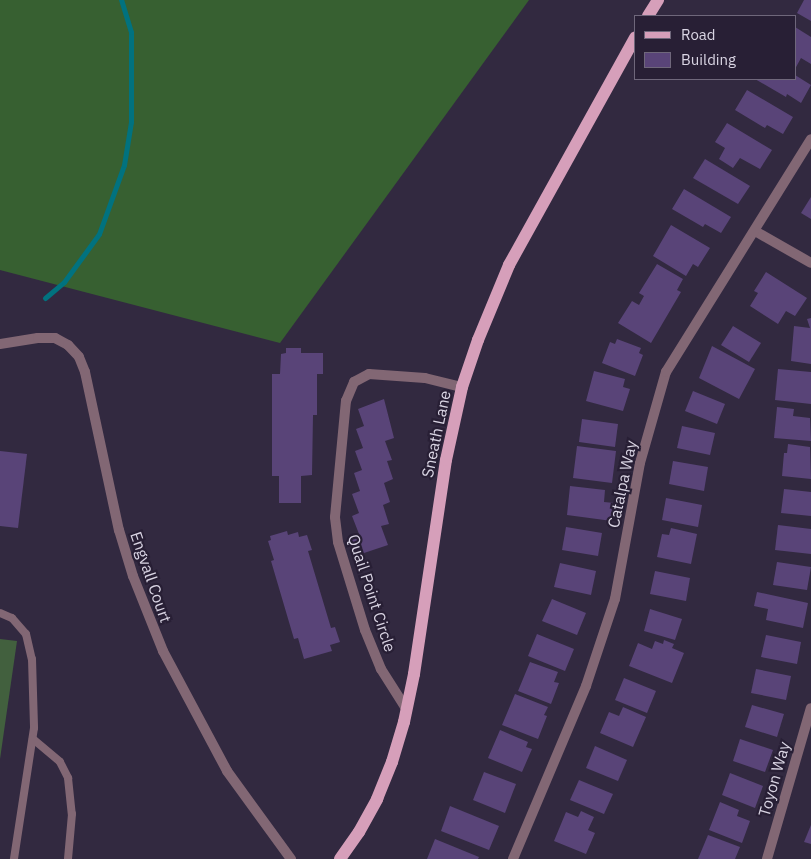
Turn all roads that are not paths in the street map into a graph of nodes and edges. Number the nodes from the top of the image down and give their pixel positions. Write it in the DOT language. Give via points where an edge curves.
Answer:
graph roads {
  1 [pos="658,0"];
  2 [pos="649,15"];
  3 [pos="634,40"];
  4 [pos="811,138"];
  5 [pos="755,231"];
  6 [pos="811,263"];
  7 [pos="0,344"];
  8 [pos="462,387"];
  9 [pos="0,613"];
  10 [pos="811,708"];
  11 [pos="407,710"];
  12 [pos="33,739"];
  13 [pos="14,859"];
  14 [pos="68,859"];
  15 [pos="292,859"];
  16 [pos="340,859"];
  17 [pos="513,859"];
  18 [pos="767,859"];
  1 -- 2 [label="main road"];
  3 -- 8 [label="main road, Sneath Lane" via="509,265"];
  4 -- 5 [label="street, Catalpa Way"];
  5 -- 6 [label="street"];
  5 -- 17 [label="street, Catalpa Way" via="666,372 640,464 615,599 586,686"];
  7 -- 15 [label="street, Engvall Court" via="55,338 68,345 79,357 119,530 133,576 163,651 227,771"];
  8 -- 11 [label="main road, Sneath Lane" via="444,468"];
  8 -- 11 [label="street, Quail Point Circle" via="425,378 370,374 354,382 346,401 335,517 338,542 365,630 381,669"];
  9 -- 12 [label="lane" via="12,618 26,634 32,659"];
  10 -- 18 [label="street, Toyon Way"];
  11 -- 16 [label="main road, Sneath Lane" via="377,800"];
  12 -- 13 [label="lane"];
  12 -- 14 [label="lane" via="60,762 68,778 72,814"];
}
